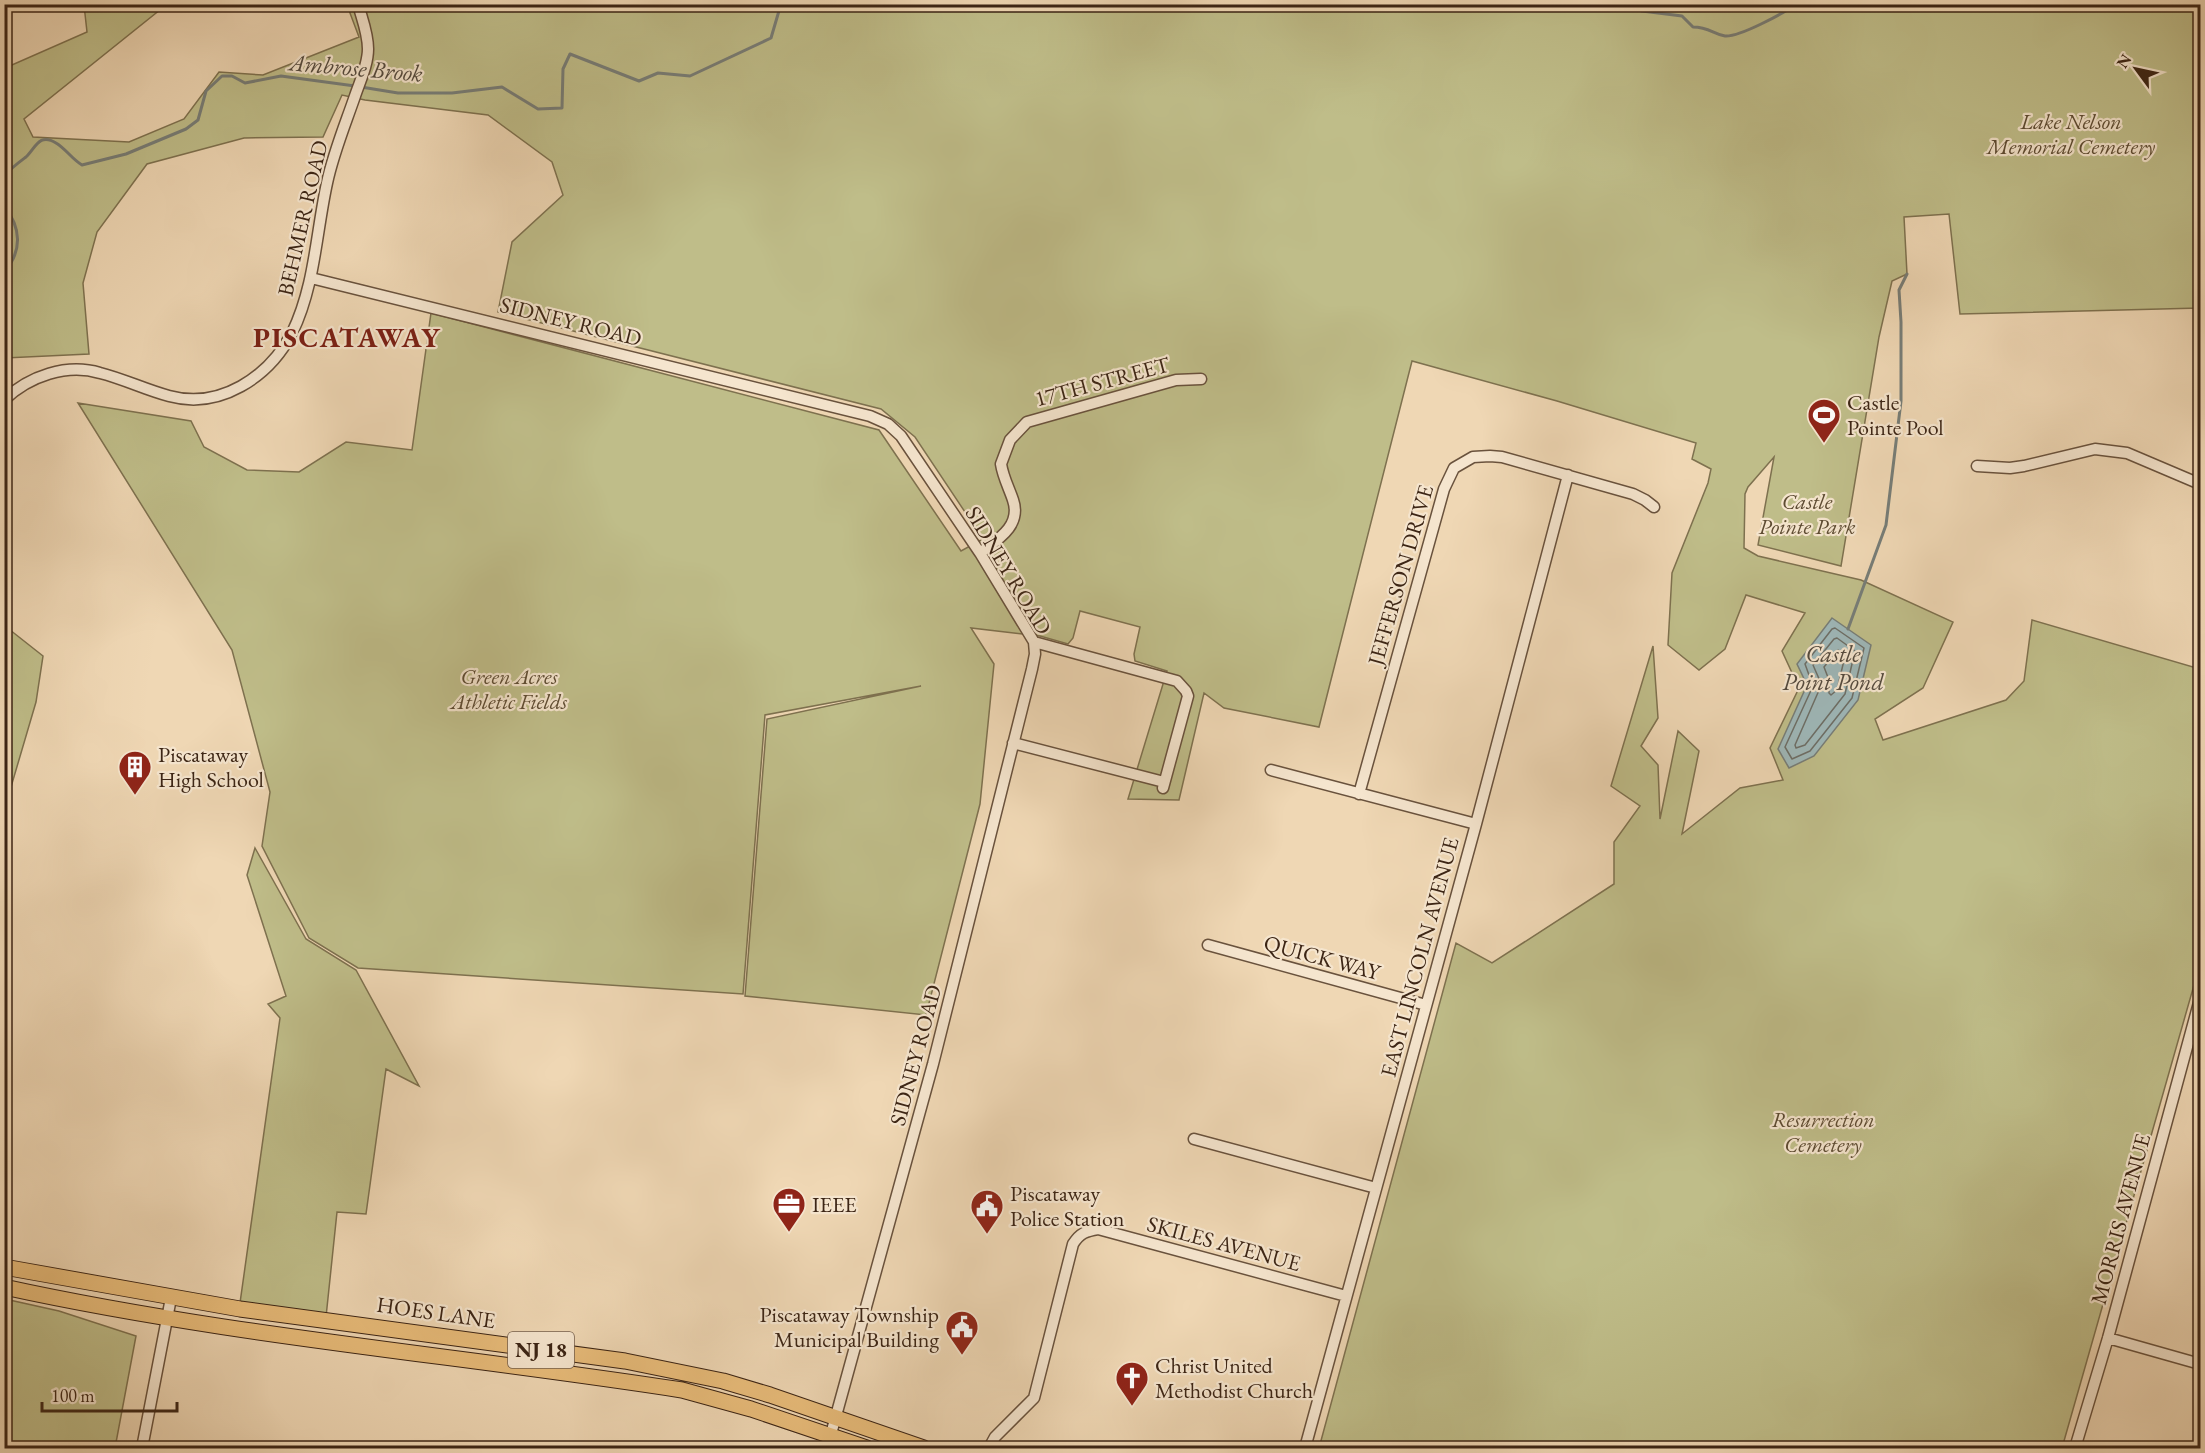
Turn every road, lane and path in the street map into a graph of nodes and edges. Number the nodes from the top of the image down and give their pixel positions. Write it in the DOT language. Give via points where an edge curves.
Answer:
graph roads {
  1 [pos="358,4"];
  2 [pos="311,278"];
  3 [pos="1201,379"];
  4 [pos="4,400"];
  5 [pos="1977,466"];
  6 [pos="1568,475"];
  7 [pos="2200,484"];
  8 [pos="1654,507"];
  9 [pos="980,553"];
  10 [pos="1034,642"];
  11 [pos="1013,743"];
  12 [pos="1271,770"];
  13 [pos="1359,794"];
  14 [pos="1476,824"];
  15 [pos="1209,945"];
  16 [pos="2200,999"];
  17 [pos="1426,1005"];
  18 [pos="1194,1139"];
  19 [pos="1376,1188"];
  20 [pos="4,1267"];
  21 [pos="4,1287"];
  22 [pos="1346,1296"];
  23 [pos="171,1298"];
  24 [pos="167,1317"];
  25 [pos="2108,1338"];
  26 [pos="2200,1364"];
  27 [pos="836,1416"];
  28 [pos="831,1434"];
  29 [pos="142,1449"];
  30 [pos="867,1449"];
  31 [pos="924,1449"];
  32 [pos="989,1449"];
  33 [pos="1305,1449"];
  34 [pos="2075,1449"];
  1 -- 2 [label="street, BEHMER ROAD" via="368,57 330,171"];
  2 -- 4 [label="street, BEHMER ROAD" via="284,347 258,376 230,392 203,399 170,397 98,372 74,369 27,382"];
  2 -- 9 [label="street, SIDNEY ROAD" via="870,416 888,424 901,436"];
  3 -- 9 [label="street, 17TH STREET" via="1176,380 1027,422 1010,440 1000,464 1014,503 1013,521 1006,533"];
  5 -- 7 [label="street" via="2010,468 2095,449 2127,453"];
  6 -- 8 [label="street, JEFFERSON DRIVE" via="1633,494"];
  6 -- 13 [label="street, JEFFERSON DRIVE" via="1490,456 1473,457 1454,468 1444,489"];
  6 -- 14 [label="street, EAST LINCOLN AVENUE"];
  9 -- 10 [label="street, SIDNEY ROAD"];
  10 -- 11 [label="street, SIDNEY ROAD" via="1032,669"];
  10 -- 11 [label="street" via="1178,681 1188,696 1163,785"];
  11 -- 27 [label="street, SIDNEY ROAD" via="933,1064"];
  12 -- 13 [label="street"];
  13 -- 14 [label="street"];
  14 -- 17 [label="street, EAST LINCOLN AVENUE"];
  15 -- 17 [label="street, QUICK WAY"];
  16 -- 25 [label="street, MORRIS AVENUE"];
  17 -- 19 [label="street, EAST LINCOLN AVENUE"];
  18 -- 19 [label="street"];
  19 -- 22 [label="street, EAST LINCOLN AVENUE"];
  20 -- 23 [label="highway, HOES LANE / NJ 18"];
  21 -- 24 [label="highway, HOES LANE / NJ 18"];
  22 -- 32 [label="street, SKILES AVENUE" via="1098,1229 1088,1230 1073,1244 1034,1398 995,1437"];
  22 -- 33 [label="street, EAST LINCOLN AVENUE"];
  23 -- 24 [label="street"];
  23 -- 27 [label="highway, HOES LANE / NJ 18" via="625,1361 723,1381"];
  24 -- 28 [label="highway, HOES LANE / NJ 18" via="682,1390"];
  24 -- 29 [label="street"];
  25 -- 26 [label="street"];
  25 -- 34 [label="street, MORRIS AVENUE"];
  27 -- 28 [label="street, SIDNEY ROAD"];
  27 -- 31 [label="highway, HOES LANE / NJ 18"];
  28 -- 30 [label="highway, HOES LANE / NJ 18"];
}
